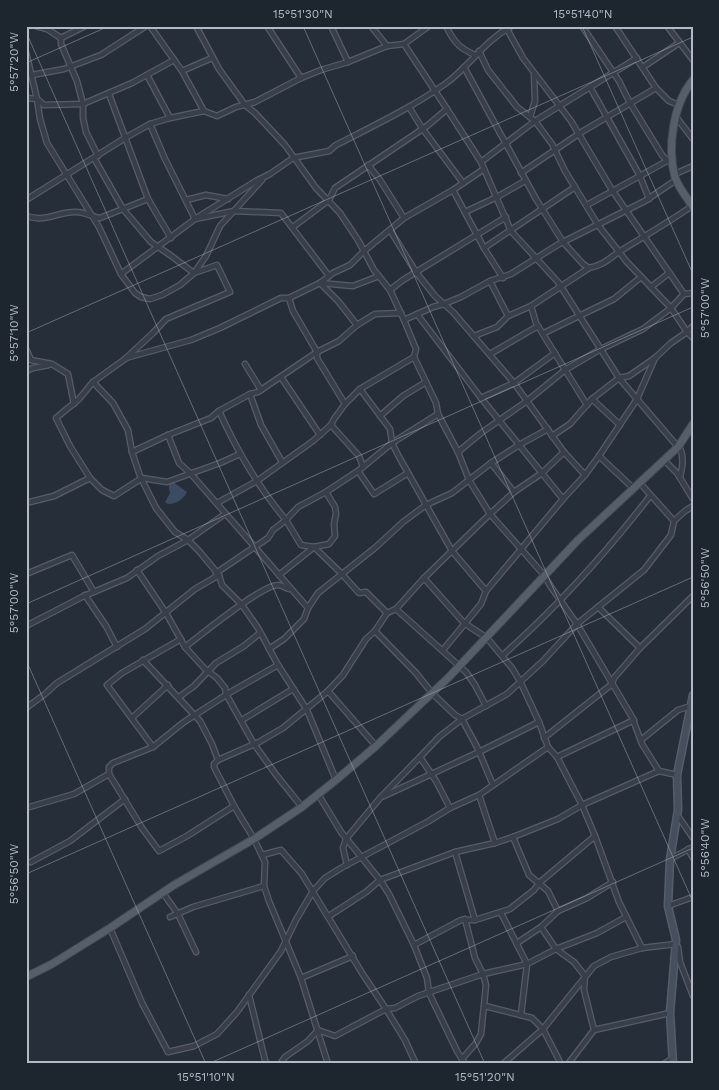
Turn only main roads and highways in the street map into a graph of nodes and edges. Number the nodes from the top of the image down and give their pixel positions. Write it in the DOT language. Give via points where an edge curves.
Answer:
graph roads {
  1 [pos="693,80"];
  2 [pos="692,206"];
  3 [pos="693,424"];
  4 [pos="26,976"];
  1 -- 2 [label="main road" via="679,105 670,162"];
  3 -- 4 [label="main road" via="678,446 578,540 460,666 336,780 254,839 52,964"];
}
